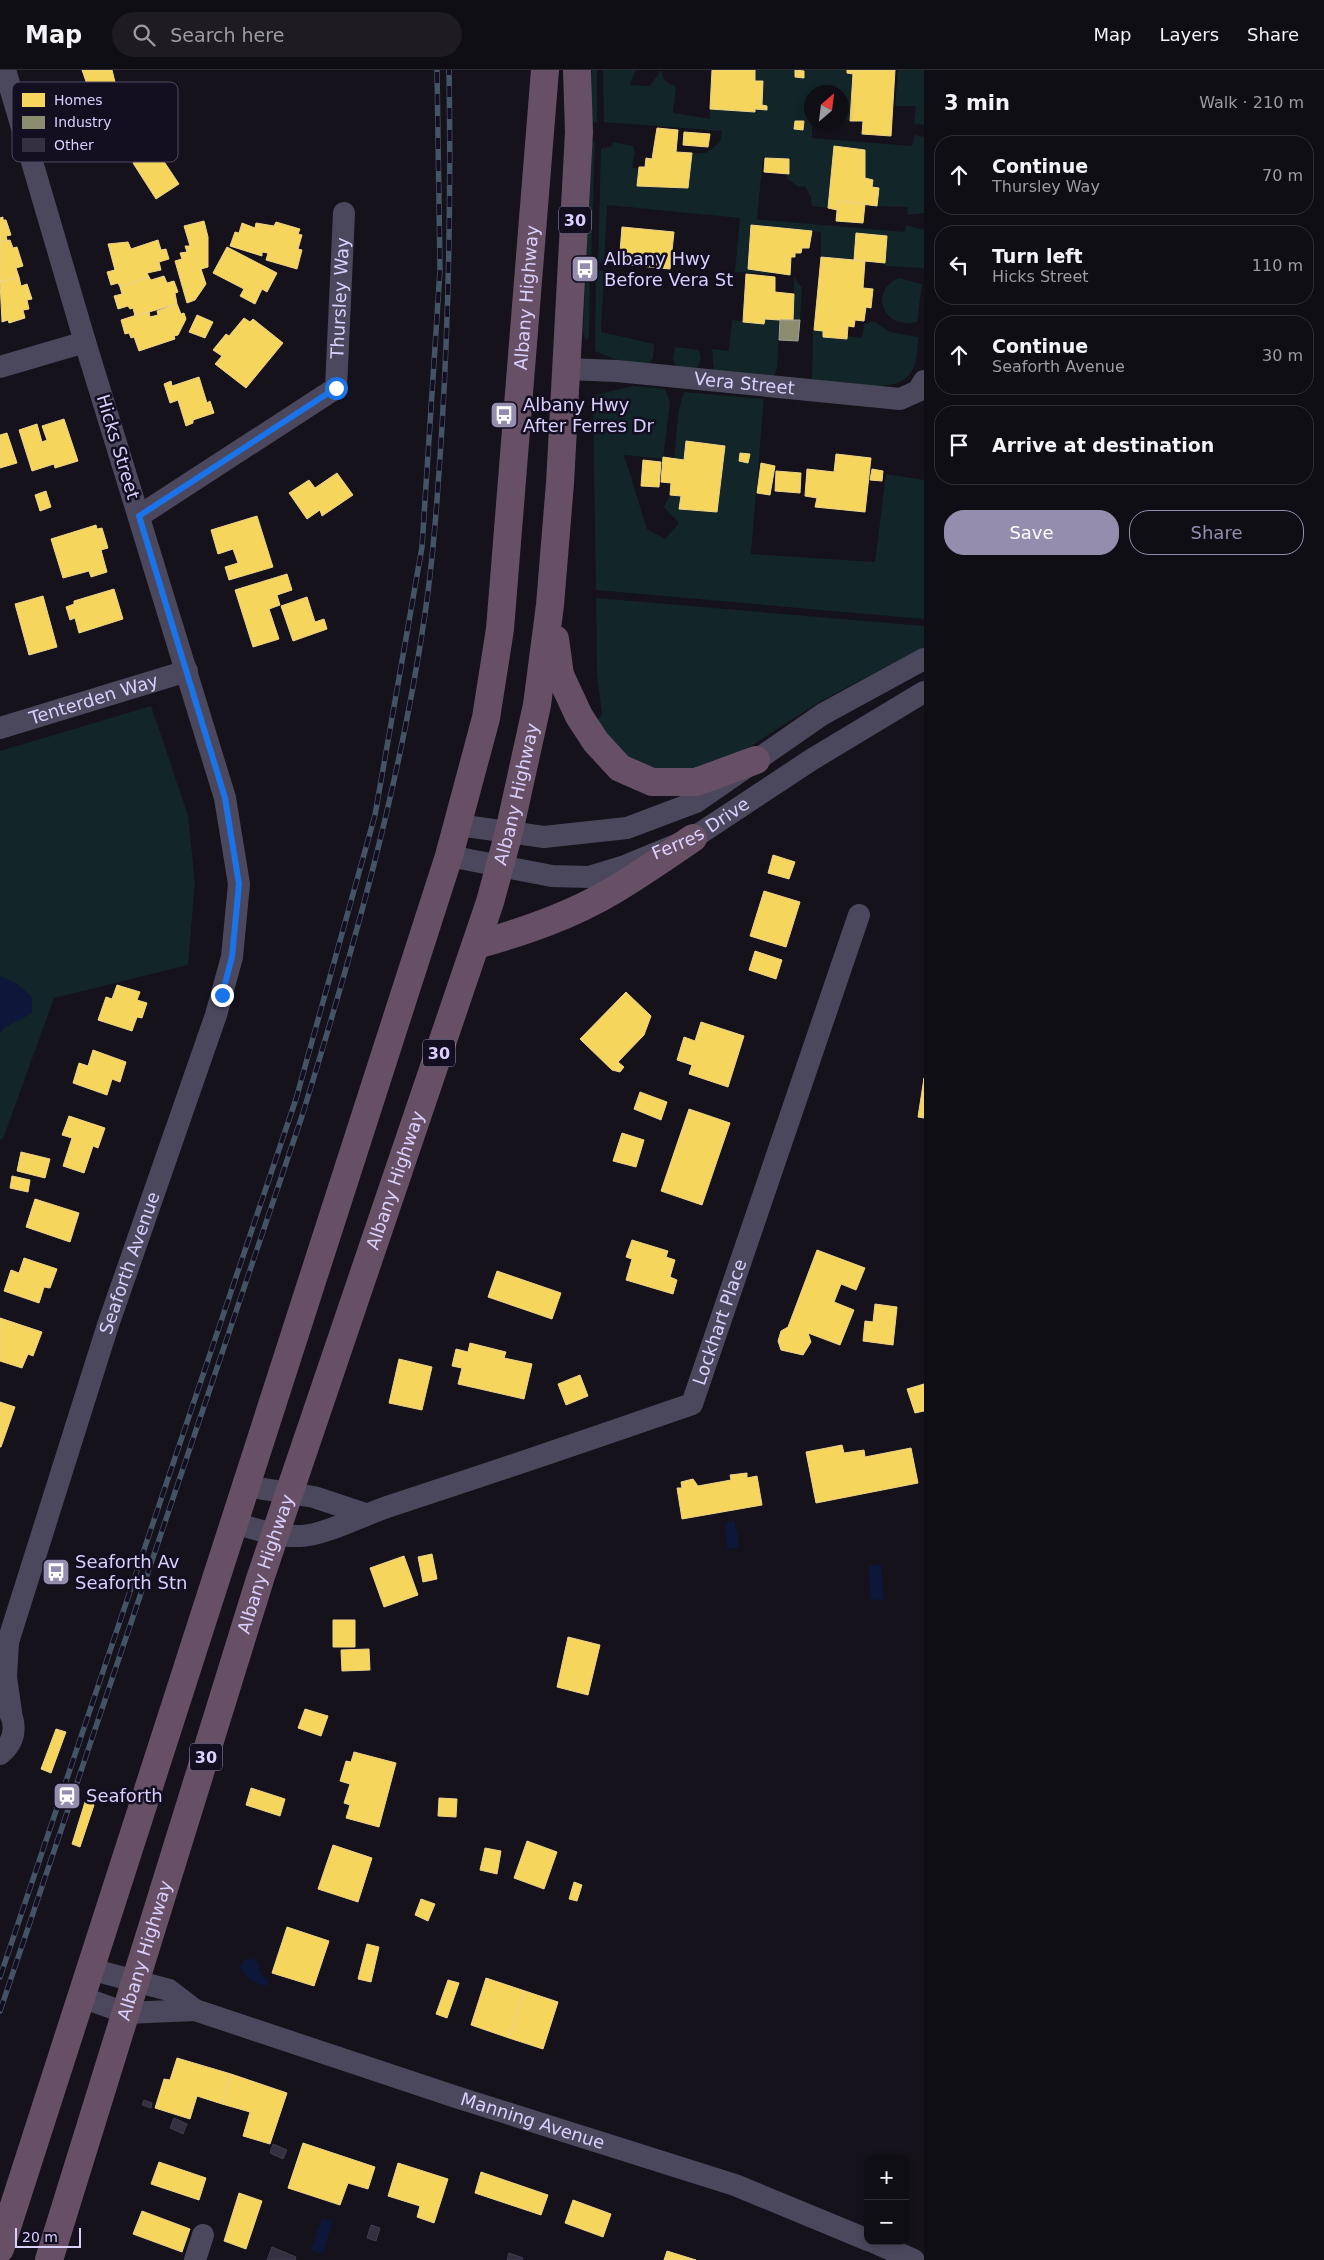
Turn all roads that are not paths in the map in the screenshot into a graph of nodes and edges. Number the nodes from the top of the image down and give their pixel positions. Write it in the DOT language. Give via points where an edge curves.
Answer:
graph roads {
  1 [pos="5,70"];
  2 [pos="545,70"];
  3 [pos="577,70"];
  4 [pos="12,94"];
  5 [pos="32,162"];
  6 [pos="344,213"];
  7 [pos="85,342"];
  8 [pos="0,367"];
  9 [pos="567,369"];
  10 [pos="921,386"];
  11 [pos="139,516"];
  12 [pos="550,605"];
  13 [pos="924,659"];
  14 [pos="186,671"];
  15 [pos="924,692"];
  16 [pos="0,728"];
  17 [pos="756,760"];
  18 [pos="458,825"];
  19 [pos="509,832"];
  20 [pos="693,838"];
  21 [pos="449,856"];
  22 [pos="500,867"];
  23 [pos="239,884"];
  24 [pos="859,915"];
  25 [pos="476,946"];
  26 [pos="246,1486"];
  27 [pos="291,1494"];
  28 [pos="365,1514"];
  29 [pos="234,1523"];
  30 [pos="276,1534"];
  31 [pos="4,1649"];
  32 [pos="6,1707"];
  33 [pos="0,1754"];
  34 [pos="90,1969"];
  35 [pos="137,1980"];
  36 [pos="82,1997"];
  37 [pos="195,2010"];
  38 [pos="126,2012"];
  39 [pos="203,2235"];
  40 [pos="864,2238"];
  41 [pos="880,2245"];
  42 [pos="0,2249"];
  43 [pos="49,2260"];
  44 [pos="196,2260"];
  45 [pos="914,2260"];
  1 -- 4 [label="street, Hicks Street"];
  2 -- 18 [label="highway, Albany Highway / 30" via="500,629 486,718"];
  3 -- 9 [label="highway, Albany Highway / 30" via="579,132"];
  5 -- 7 [label="street, Hicks Street"];
  6 -- 11 [label="street, Thursley Way" via="336,388"];
  7 -- 8 [label="street"];
  7 -- 11 [label="street, Hicks Street"];
  9 -- 10 [label="street, Vera Street" via="900,399"];
  9 -- 12 [label="highway, Albany Highway / 30"];
  11 -- 14 [label="street, Hicks Street"];
  12 -- 17 [label="highway" via="560,675 579,716 596,742 620,768 652,782 696,782"];
  12 -- 19 [label="highway, Albany Highway / 30" via="536,705"];
  13 -- 17 [label="street, Ferres Drive" via="823,714"];
  14 -- 16 [label="street, Tenterden Way"];
  14 -- 23 [label="street, Hicks Street" via="225,798"];
  15 -- 20 [label="street, Ferres Drive" via="811,760"];
  17 -- 19 [label="street, Ferres Drive" via="696,802 627,828 544,837"];
  18 -- 19 [label="street, Ferres Drive"];
  18 -- 21 [label="highway, Albany Highway / 30"];
  19 -- 22 [label="highway, Albany Highway / 30"];
  20 -- 22 [label="street, Ferres Drive" via="589,877 552,876"];
  20 -- 25 [label="highway" via="612,891 571,912"];
  21 -- 22 [label="street, Ferres Drive"];
  21 -- 26 [label="highway, Albany Highway / 30"];
  22 -- 25 [label="highway, Albany Highway / 30"];
  23 -- 31 [label="street, Seaforth Avenue" via="232,957 216,1015 108,1326"];
  24 -- 28 [label="street, Lockhart Place" via="692,1404"];
  25 -- 27 [label="highway, Albany Highway / 30" via="374,1238"];
  26 -- 27 [label="street"];
  26 -- 29 [label="highway, Albany Highway / 30"];
  27 -- 28 [label="street" via="314,1497"];
  27 -- 30 [label="highway, Albany Highway / 30"];
  28 -- 30 [label="street, Lockhart Place" via="302,1536"];
  29 -- 30 [label="street, Lockhart Place"];
  29 -- 34 [label="highway, Albany Highway / 30"];
  30 -- 35 [label="highway, Albany Highway / 30"];
  31 -- 32 [label="street, Seaforth Avenue"];
  32 -- 33 [label="street, Seaforth Avenue" via="14,1732"];
  34 -- 35 [label="street, Manning Avenue"];
  34 -- 36 [label="highway, Albany Highway / 30"];
  35 -- 37 [label="street, Manning Avenue" via="168,1990"];
  35 -- 38 [label="highway, Albany Highway / 30"];
  36 -- 38 [label="street, Manning Avenue"];
  36 -- 42 [label="highway, Albany Highway / 30"];
  37 -- 38 [label="street, Manning Avenue"];
  37 -- 40 [label="street, Manning Avenue" via="735,2185"];
  38 -- 43 [label="highway, Albany Highway / 30"];
  39 -- 44 [label="street"];
  41 -- 45 [label="street, Manning Avenue"];
}
